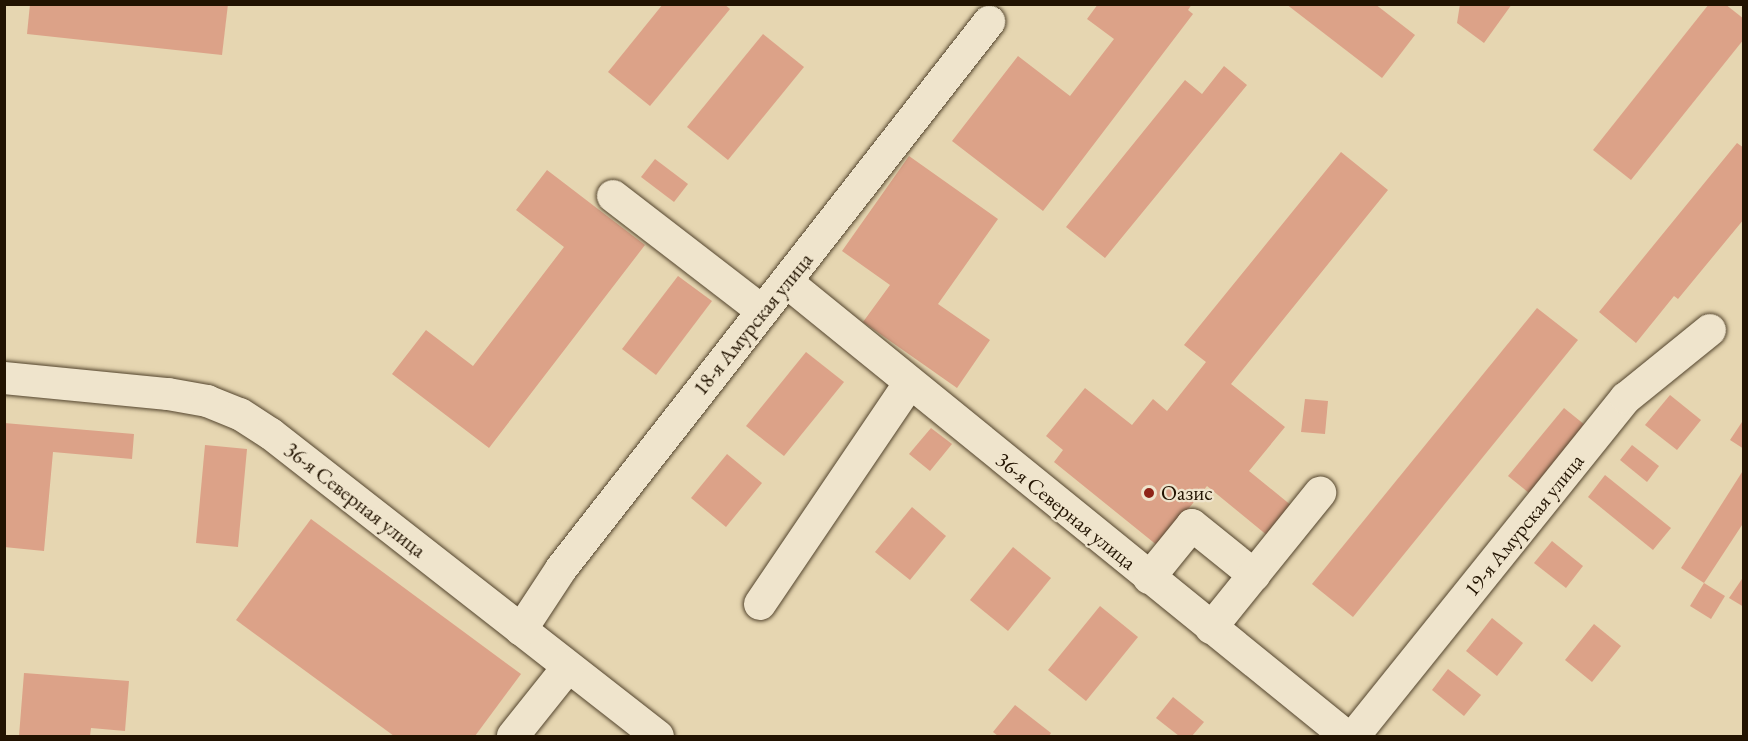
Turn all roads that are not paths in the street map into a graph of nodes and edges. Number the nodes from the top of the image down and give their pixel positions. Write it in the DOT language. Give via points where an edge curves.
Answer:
graph roads {
  1 [pos="990,22"];
  2 [pos="613,196"];
  3 [pos="788,283"];
  4 [pos="761,310"];
  5 [pos="1710,330"];
  6 [pos="4,378"];
  7 [pos="909,384"];
  8 [pos="1320,494"];
  9 [pos="1254,576"];
  10 [pos="1149,578"];
  11 [pos="760,604"];
  12 [pos="1211,628"];
  13 [pos="521,630"];
  14 [pos="568,667"];
  15 [pos="513,736"];
  16 [pos="658,736"];
  17 [pos="1346,736"];
  18 [pos="1354,736"];
  1 -- 3 [label="street, 18-я Амурская улица"];
  2 -- 4 [label="street"];
  3 -- 4 [label="street, 18-я Амурская улица"];
  3 -- 7 [label="street, 36-я Северная улица"];
  4 -- 13 [label="street, 18-я Амурская улица" via="561,569"];
  5 -- 18 [label="street, 19-я Амурская улица" via="1626,398"];
  6 -- 13 [label="street, 36-я Северная улица" via="168,394 207,401 240,414"];
  7 -- 10 [label="street, 36-я Северная улица"];
  7 -- 11 [label="street"];
  8 -- 9 [label="street"];
  9 -- 10 [label="street" via="1192,525"];
  9 -- 12 [label="street"];
  10 -- 12 [label="street, 36-я Северная улица"];
  12 -- 17 [label="street, 36-я Северная улица"];
  13 -- 14 [label="street, 36-я Северная улица"];
  14 -- 15 [label="street"];
  14 -- 16 [label="street, 36-я Северная улица"];
}
